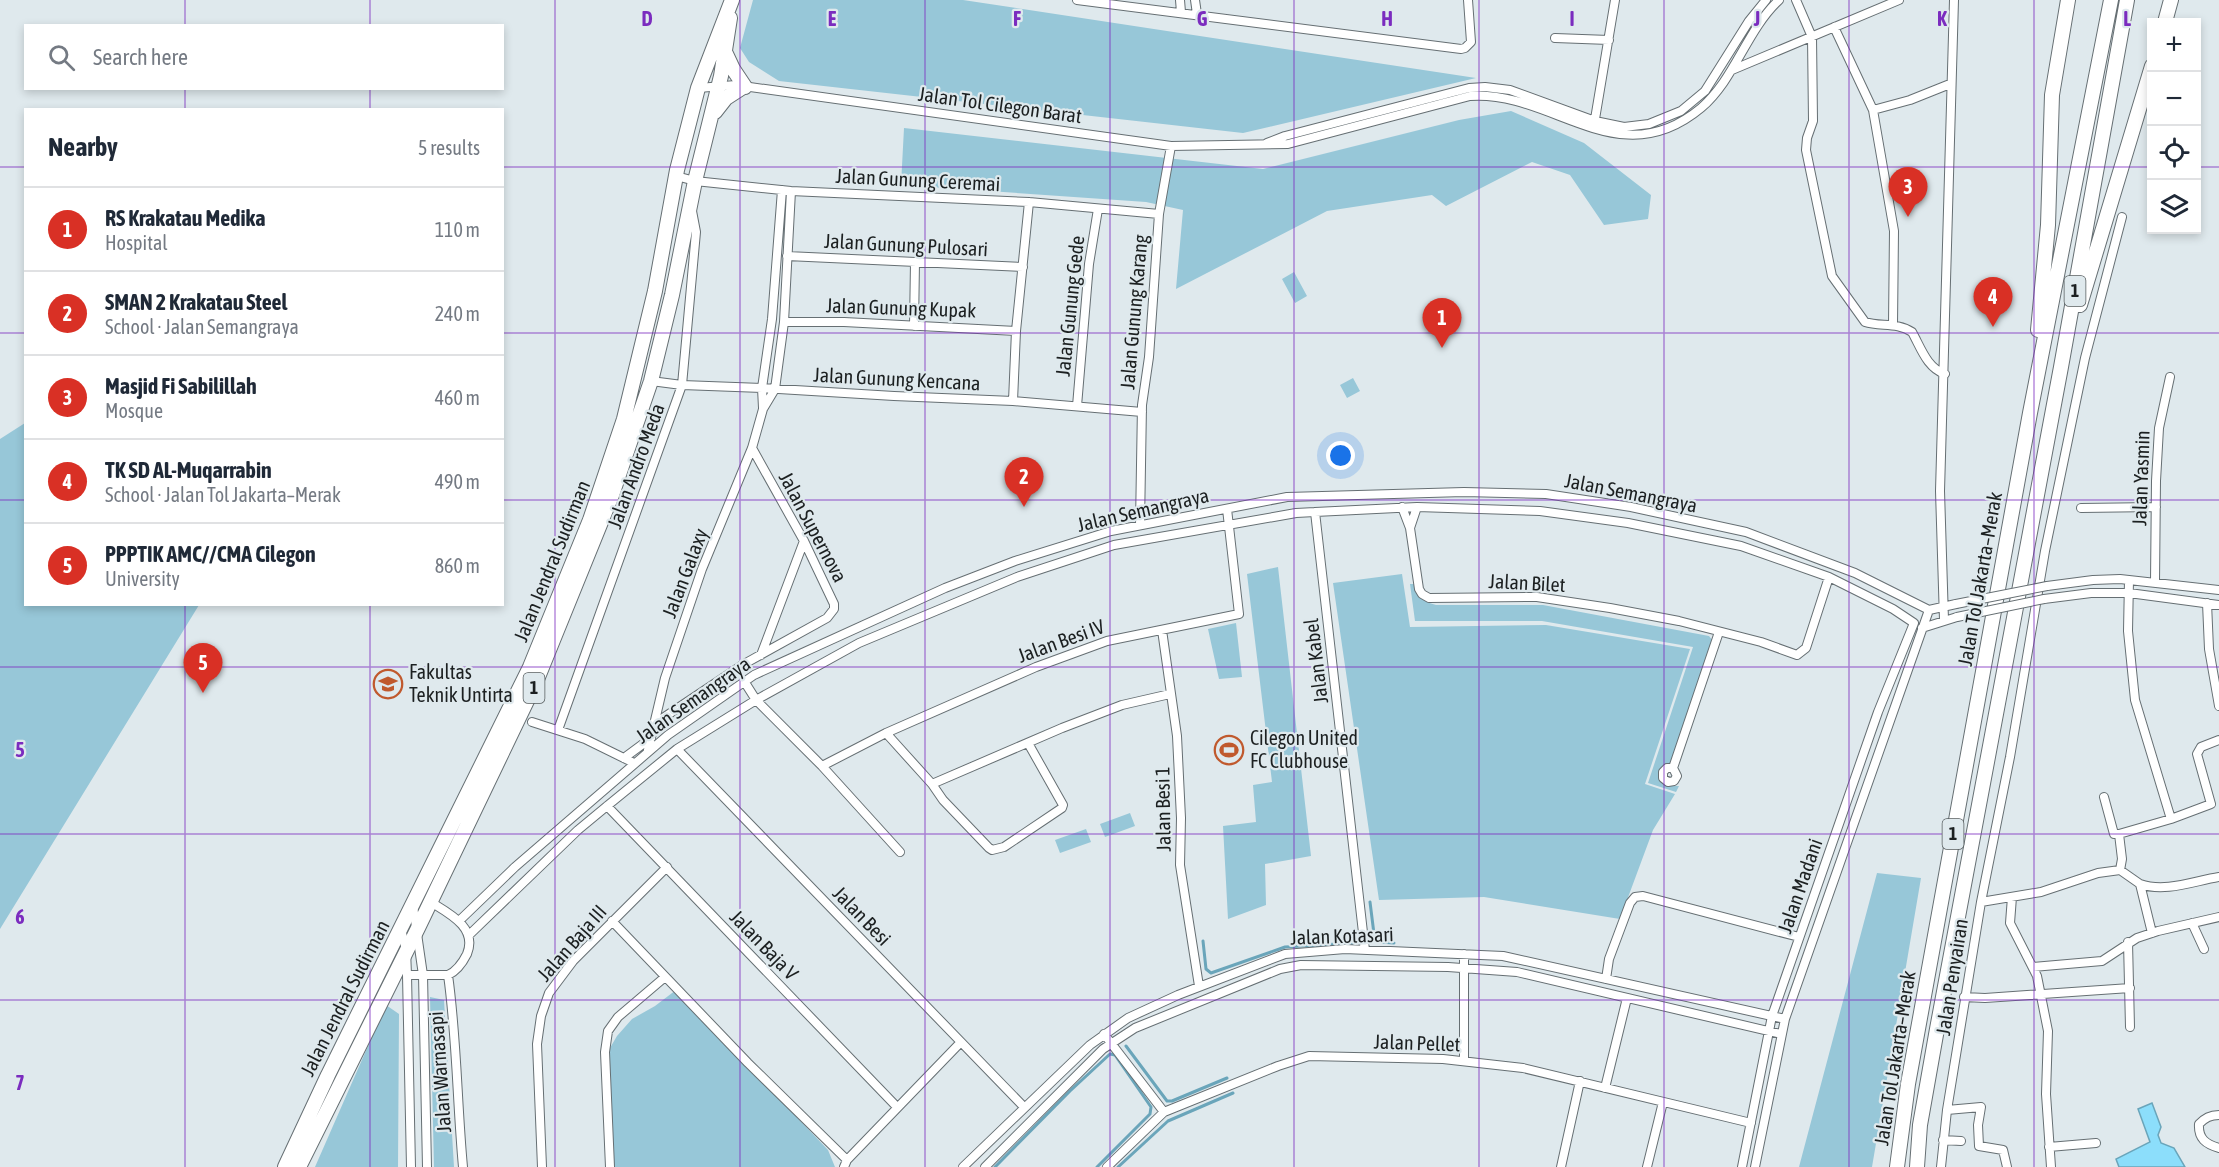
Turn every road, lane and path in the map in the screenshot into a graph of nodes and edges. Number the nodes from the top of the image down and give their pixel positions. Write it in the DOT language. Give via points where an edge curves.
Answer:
graph roads {
  1 [pos="732,0"];
  2 [pos="1077,0"];
  3 [pos="1180,0"];
  4 [pos="1196,0"];
  5 [pos="1468,0"];
  6 [pos="1615,0"];
  7 [pos="1766,0"];
  8 [pos="1779,0"];
  9 [pos="1796,0"];
  10 [pos="1899,0"];
  11 [pos="1954,0"];
  12 [pos="2068,0"];
  13 [pos="2111,0"];
  14 [pos="2127,0"];
  15 [pos="2171,0"];
  16 [pos="1181,12"];
  17 [pos="1197,15"];
  18 [pos="2166,18"];
  19 [pos="1834,27"];
  20 [pos="1812,36"];
  21 [pos="1556,38"];
  22 [pos="1609,40"];
  23 [pos="726,52"];
  24 [pos="1731,70"];
  25 [pos="2149,72"];
  26 [pos="704,74"];
  27 [pos="720,82"];
  28 [pos="1950,84"];
  29 [pos="741,86"];
  30 [pos="698,88"];
  31 [pos="1873,110"];
  32 [pos="711,116"];
  33 [pos="1594,125"];
  34 [pos="1171,146"];
  35 [pos="676,176"];
  36 [pos="695,181"];
  37 [pos="782,190"];
  38 [pos="791,191"];
  39 [pos="1029,202"];
  40 [pos="690,204"];
  41 [pos="1098,209"];
  42 [pos="1159,214"];
  43 [pos="2122,217"];
  44 [pos="787,256"];
  45 [pos="915,262"];
  46 [pos="1023,267"];
  47 [pos="784,322"];
  48 [pos="1893,325"];
  49 [pos="914,326"];
  50 [pos="1016,330"];
  51 [pos="2061,367"];
  52 [pos="1945,374"];
  53 [pos="2170,377"];
  54 [pos="651,381"];
  55 [pos="682,386"];
  56 [pos="762,388"];
  57 [pos="775,389"];
  58 [pos="1013,401"];
  59 [pos="1077,406"];
  60 [pos="763,409"];
  61 [pos="1142,412"];
  62 [pos="2030,413"];
  63 [pos="752,448"];
  64 [pos="1402,507"];
  65 [pos="1417,507"];
  66 [pos="1631,507"];
  67 [pos="2156,507"];
  68 [pos="2081,508"];
  69 [pos="1227,509"];
  70 [pos="1316,512"];
  71 [pos="1628,523"];
  72 [pos="1140,525"];
  73 [pos="1230,525"];
  74 [pos="1410,528"];
  75 [pos="804,541"];
  76 [pos="1829,578"];
  77 [pos="2129,580"];
  78 [pos="2155,582"];
  79 [pos="2219,590"];
  80 [pos="2129,593"];
  81 [pos="2207,603"];
  82 [pos="2219,605"];
  83 [pos="1944,607"];
  84 [pos="1926,608"];
  85 [pos="1944,620"];
  86 [pos="1914,623"];
  87 [pos="1922,628"];
  88 [pos="1162,630"];
  89 [pos="1719,632"];
  90 [pos="761,655"];
  91 [pos="744,681"];
  92 [pos="1170,694"];
  93 [pos="756,700"];
  94 [pos="2219,706"];
  95 [pos="532,722"];
  96 [pos="654,724"];
  97 [pos="558,730"];
  98 [pos="886,733"];
  99 [pos="651,738"];
  100 [pos="2219,740"];
  101 [pos="1028,743"];
  102 [pos="677,749"];
  103 [pos="647,752"];
  104 [pos="624,758"];
  105 [pos="634,763"];
  106 [pos="822,766"];
  107 [pos="1673,768"];
  108 [pos="932,784"];
  109 [pos="2104,797"];
  110 [pos="607,806"];
  111 [pos="2215,806"];
  112 [pos="2171,819"];
  113 [pos="2119,834"];
  114 [pos="900,852"];
  115 [pos="667,867"];
  116 [pos="2120,870"];
  117 [pos="2219,876"];
  118 [pos="2140,884"];
  119 [pos="2012,897"];
  120 [pos="420,901"];
  121 [pos="1981,902"];
  122 [pos="2219,917"];
  123 [pos="459,921"];
  124 [pos="612,921"];
  125 [pos="2192,923"];
  126 [pos="418,928"];
  127 [pos="401,929"];
  128 [pos="2152,933"];
  129 [pos="469,935"];
  130 [pos="1799,936"];
  131 [pos="2128,942"];
  132 [pos="1365,946"];
  133 [pos="2204,949"];
  134 [pos="406,950"];
  135 [pos="1464,954"];
  136 [pos="2033,967"];
  137 [pos="1464,968"];
  138 [pos="408,975"];
  139 [pos="423,975"];
  140 [pos="448,975"];
  141 [pos="665,977"];
  142 [pos="1606,979"];
  143 [pos="1199,986"];
  144 [pos="2130,988"];
  145 [pos="2042,994"];
  146 [pos="1964,997"];
  147 [pos="1627,998"];
  148 [pos="1772,1016"];
  149 [pos="1785,1019"];
  150 [pos="2130,1027"];
  151 [pos="1770,1032"];
  152 [pos="1104,1034"];
  153 [pos="1781,1034"];
  154 [pos="961,1042"];
  155 [pos="1111,1044"];
  156 [pos="1464,1060"];
  157 [pos="1580,1081"];
  158 [pos="1605,1088"];
  159 [pos="1663,1102"];
  160 [pos="897,1107"];
  161 [pos="1024,1107"];
  162 [pos="1947,1110"];
  163 [pos="1164,1112"];
  164 [pos="2219,1114"];
  165 [pos="1751,1123"];
  166 [pos="1943,1140"];
  167 [pos="1961,1141"];
  168 [pos="2096,1143"];
  169 [pos="2049,1147"];
  170 [pos="2219,1148"];
  171 [pos="845,1164"];
  172 [pos="285,1167"];
  173 [pos="299,1167"];
  174 [pos="411,1167"];
  175 [pos="427,1167"];
  176 [pos="463,1167"];
  177 [pos="542,1167"];
  178 [pos="610,1167"];
  179 [pos="963,1167"];
  180 [pos="985,1167"];
  181 [pos="1107,1167"];
  182 [pos="1561,1167"];
  183 [pos="1647,1167"];
  184 [pos="1742,1167"];
  185 [pos="1755,1167"];
  186 [pos="1897,1167"];
  187 [pos="1917,1167"];
  188 [pos="1941,1167"];
  189 [pos="2007,1167"];
  190 [pos="2051,1167"];
  1 -- 23 [label="highway, 1"];
  1 -- 26 [label="highway, Jalan Jendral Sudirman / 1"];
  2 -- 16 [label="street"];
  3 -- 16 [label="street"];
  4 -- 17 [label="street"];
  5 -- 17 [label="street" via="1472,42 1461,49"];
  6 -- 22 [label="street"];
  7 -- 33 [label="street" via="1705,92 1695,101 1649,124"];
  8 -- 24 [label="street" via="1757,26"];
  9 -- 20 [label="street"];
  10 -- 19 [label="street"];
  11 -- 28 [label="street"];
  12 -- 62 [label="highway" via="2052,95 2048,225"];
  13 -- 62 [label="highway, Jalan Tol Jakarta–Merak / 1"];
  14 -- 51 [label="highway, Jalan Tol Jakarta–Merak / 1"];
  15 -- 18 [label="highway"];
  16 -- 17 [label="street"];
  19 -- 20 [label="street"];
  19 -- 31 [label="street"];
  20 -- 24 [label="street"];
  20 -- 48 [label="street" via="1813,121 1806,150 1828,264 1832,276 1865,322"];
  21 -- 22 [label="street"];
  22 -- 33 [label="street"];
  23 -- 27 [label="highway, 1"];
  23 -- 29 [label="highway"];
  24 -- 33 [label="street" via="1702,107 1676,124 1643,134 1622,135"];
  25 -- 51 [label="highway"];
  26 -- 27 [label="street"];
  26 -- 30 [label="highway, Jalan Jendral Sudirman / 1"];
  27 -- 29 [label="street"];
  27 -- 30 [label="street"];
  27 -- 32 [label="highway, 1"];
  28 -- 31 [label="street"];
  28 -- 52 [label="street"];
  29 -- 32 [label="highway"];
  29 -- 34 [label="street, Jalan Tol Cilegon Barat"];
  30 -- 35 [label="highway, Jalan Jendral Sudirman / 1"];
  31 -- 48 [label="street" via="1894,231"];
  32 -- 36 [label="highway, 1"];
  33 -- 34 [label="street, Jalan Tol Cilegon Barat" via="1484,95 1288,144"];
  34 -- 42 [label="street, Jalan Gunung Karang"];
  35 -- 36 [label="street, Jalan Gunung Ceremai"];
  35 -- 120 [label="highway, Jalan Jendral Sudirman / 1" via="646,332 601,490 530,667"];
  36 -- 37 [label="street, Jalan Gunung Ceremai"];
  36 -- 40 [label="highway, 1"];
  37 -- 38 [label="street, Jalan Gunung Ceremai"];
  37 -- 56 [label="street, Jalan Galaxy" via="772,320"];
  38 -- 39 [label="street, Jalan Gunung Ceremai"];
  38 -- 44 [label="street, Jalan Galaxy"];
  39 -- 41 [label="street, Jalan Gunung Ceremai"];
  39 -- 46 [label="street"];
  40 -- 54 [label="highway, 1"];
  40 -- 55 [label="street, Jalan Andro Meda" via="696,232"];
  41 -- 42 [label="street, Jalan Gunung Ceremai"];
  41 -- 59 [label="street, Jalan Gunung Gede" via="1089,264"];
  42 -- 61 [label="street, Jalan Gunung Karang"];
  43 -- 121 [label="street" via="2085,358 2049,528"];
  44 -- 45 [label="street, Jalan Gunung Pulosari"];
  44 -- 47 [label="street, Jalan Galaxy"];
  45 -- 46 [label="street, Jalan Gunung Pulosari"];
  45 -- 49 [label="street"];
  46 -- 50 [label="street"];
  47 -- 49 [label="street, Jalan Gunung Kupak"];
  47 -- 57 [label="street, Jalan Galaxy"];
  48 -- 52 [label="street" via="1912,332 1930,365"];
  49 -- 50 [label="street, Jalan Gunung Kupak"];
  50 -- 58 [label="street"];
  51 -- 187 [label="highway, Jalan Tol Jakarta–Merak / 1" via="1939,1017 1920,1125"];
  52 -- 83 [label="street" via="1940,497"];
  53 -- 67 [label="street, Jalan Yasmin" via="2159,428"];
  54 -- 55 [label="street, Jalan Gunung Kencana"];
  54 -- 120 [label="highway, 1" via="578,584 536,682"];
  55 -- 56 [label="street, Jalan Gunung Kencana"];
  55 -- 97 [label="street, Jalan Andro Meda"];
  56 -- 57 [label="street, Jalan Gunung Kencana"];
  56 -- 60 [label="street, Jalan Galaxy"];
  57 -- 58 [label="street, Jalan Gunung Kencana"];
  57 -- 60 [label="street, Jalan Galaxy"];
  58 -- 59 [label="street, Jalan Gunung Kencana"];
  59 -- 61 [label="street, Jalan Gunung Kencana"];
  60 -- 63 [label="street, Jalan Galaxy"];
  61 -- 72 [label="street, Jalan Gunung Karang"];
  62 -- 186 [label="highway, Jalan Tol Jakarta–Merak / 1" via="1908,1084"];
  63 -- 75 [label="street, Jalan Supernova"];
  63 -- 96 [label="street, Jalan Galaxy" via="702,569 665,678"];
  64 -- 65 [label="street, Jalan Semangraya"];
  64 -- 70 [label="street, Jalan Semangraya"];
  64 -- 74 [label="street, Jalan Bilet"];
  65 -- 71 [label="street, Jalan Semangraya" via="1540,511"];
  65 -- 74 [label="street"];
  66 -- 69 [label="street, Jalan Semangraya" via="1546,494 1464,492 1287,497"];
  66 -- 71 [label="street"];
  66 -- 84 [label="street, Jalan Semangraya" via="1746,532 1855,573"];
  67 -- 68 [label="street"];
  67 -- 78 [label="street, Jalan Yasmin"];
  69 -- 72 [label="street, Jalan Semangraya"];
  69 -- 73 [label="street"];
  70 -- 73 [label="street, Jalan Semangraya"];
  70 -- 132 [label="street, Jalan Kabel"];
  71 -- 76 [label="street, Jalan Semangraya" via="1741,546"];
  72 -- 91 [label="street, Jalan Semangraya" via="1111,531 945,588"];
  73 -- 88 [label="street, Jalan Besi IV" via="1239,614"];
  73 -- 93 [label="street, Jalan Semangraya" via="1114,545 1017,577 859,643"];
  74 -- 89 [label="street, Jalan Bilet" via="1419,589 1429,598 1537,597 1679,621"];
  75 -- 90 [label="street"];
  75 -- 90 [label="street, Jalan Supernova" via="834,609 827,618"];
  76 -- 86 [label="street, Jalan Semangraya"];
  76 -- 89 [label="street, Jalan Bilet" via="1806,648 1800,654"];
  77 -- 78 [label="street"];
  77 -- 80 [label="street"];
  77 -- 83 [label="street, bridge" via="2047,586"];
  78 -- 79 [label="street"];
  80 -- 81 [label="street"];
  80 -- 85 [label="street, bridge" via="2044,599"];
  80 -- 112 [label="street" via="2128,631 2135,700"];
  81 -- 82 [label="street"];
  81 -- 94 [label="street" via="2209,649"];
  83 -- 84 [label="street"];
  83 -- 85 [label="street"];
  84 -- 86 [label="street, Jalan Madani"];
  84 -- 87 [label="street, Jalan Madani"];
  85 -- 87 [label="street"];
  86 -- 87 [label="street, Jalan Semangraya"];
  86 -- 130 [label="street, Jalan Madani" via="1888,685"];
  87 -- 149 [label="street, Jalan Madani"];
  88 -- 92 [label="street, Jalan Besi 1"];
  88 -- 98 [label="street, Jalan Besi IV" via="1107,641 1036,666"];
  89 -- 107 [label="street"];
  90 -- 96 [label="street"];
  91 -- 93 [label="street"];
  91 -- 103 [label="street, Jalan Semangraya"];
  92 -- 101 [label="street" via="1122,705"];
  92 -- 143 [label="street, Jalan Besi 1" via="1178,748 1180,865"];
  93 -- 102 [label="street, Jalan Semangraya"];
  93 -- 106 [label="street"];
  95 -- 97 [label="street"];
  96 -- 99 [label="street, Jalan Galaxy"];
  97 -- 104 [label="street"];
  98 -- 106 [label="street, Jalan Besi IV"];
  98 -- 108 [label="street"];
  99 -- 103 [label="street, Jalan Galaxy"];
  99 -- 104 [label="street"];
  100 -- 111 [label="street" via="2201,747 2197,754"];
  101 -- 108 [label="street"];
  101 -- 108 [label="street" via="1064,805 997,850 989,848"];
  102 -- 110 [label="street, Jalan Semangraya"];
  102 -- 154 [label="street, Jalan Besi"];
  103 -- 105 [label="street, Jalan Semangraya"];
  104 -- 105 [label="street"];
  105 -- 123 [label="street, Jalan Semangraya"];
  106 -- 114 [label="street"];
  109 -- 113 [label="street" via="2114,834"];
  110 -- 115 [label="street, Jalan Baja V"];
  110 -- 129 [label="street, Jalan Semangraya"];
  111 -- 112 [label="street"];
  112 -- 113 [label="street"];
  113 -- 116 [label="street"];
  115 -- 124 [label="street, Jalan Baja III"];
  115 -- 160 [label="street, Jalan Baja V"];
  116 -- 118 [label="street"];
  116 -- 119 [label="street, Jalan Penyairan"];
  117 -- 118 [label="street" via="2176,886"];
  118 -- 128 [label="street"];
  119 -- 121 [label="street, Jalan Penyairan"];
  119 -- 136 [label="street" via="2010,922"];
  120 -- 123 [label="street"];
  120 -- 126 [label="highway, 1"];
  120 -- 127 [label="highway, Jalan Jendral Sudirman / 1"];
  121 -- 146 [label="street, Jalan Penyairan"];
  122 -- 125 [label="street"];
  123 -- 129 [label="street"];
  124 -- 141 [label="street"];
  124 -- 177 [label="street, Jalan Baja III" via="559,978 541,1016 537,1044"];
  125 -- 128 [label="street"];
  125 -- 133 [label="street"];
  126 -- 134 [label="highway, 1"];
  126 -- 139 [label="street"];
  127 -- 134 [label="street"];
  127 -- 172 [label="highway, Jalan Jendral Sudirman / 1"];
  128 -- 131 [label="street"];
  129 -- 140 [label="street" via="464,961"];
  130 -- 142 [label="street" via="1635,897 1612,949"];
  130 -- 148 [label="street, Jalan Madani"];
  131 -- 136 [label="street" via="2102,961"];
  131 -- 144 [label="street"];
  132 -- 135 [label="street, Jalan Kotasari"];
  132 -- 143 [label="street, Jalan Kotasari" via="1285,954"];
  134 -- 138 [label="street"];
  134 -- 173 [label="highway, 1"];
  135 -- 137 [label="street"];
  135 -- 142 [label="street, Jalan Kotasari" via="1503,956"];
  136 -- 145 [label="street"];
  137 -- 147 [label="street, Jalan Kotasari" via="1517,972"];
  137 -- 155 [label="street, Jalan Kotasari" via="1287,968 1135,1028"];
  137 -- 156 [label="street"];
  138 -- 139 [label="street"];
  138 -- 174 [label="street"];
  139 -- 140 [label="street"];
  139 -- 175 [label="street"];
  140 -- 176 [label="street, Jalan Warnasapi"];
  141 -- 171 [label="street"];
  141 -- 178 [label="street" via="618,1017 608,1031 605,1052"];
  142 -- 148 [label="street, Jalan Kotasari"];
  143 -- 152 [label="street, Jalan Kotasari" via="1128,1018"];
  144 -- 145 [label="street"];
  144 -- 150 [label="street"];
  145 -- 146 [label="street"];
  145 -- 169 [label="street" via="2048,1036"];
  146 -- 162 [label="street, Jalan Penyairan"];
  147 -- 151 [label="street, Jalan Kotasari"];
  147 -- 158 [label="street"];
  148 -- 149 [label="street, Jalan Kotasari"];
  148 -- 151 [label="street, Jalan Madani"];
  149 -- 153 [label="street, Jalan Madani"];
  151 -- 153 [label="street, Jalan Kotasari"];
  151 -- 165 [label="street, Jalan Madani"];
  152 -- 155 [label="street"];
  152 -- 161 [label="street, Jalan Kotasari"];
  153 -- 185 [label="street, Jalan Madani"];
  154 -- 160 [label="street"];
  154 -- 161 [label="street, Jalan Besi"];
  155 -- 163 [label="street"];
  155 -- 180 [label="street, Jalan Kotasari" via="1096,1054"];
  156 -- 157 [label="street, Jalan Pellet"];
  156 -- 163 [label="street, Jalan Pellet" via="1309,1056"];
  157 -- 158 [label="street, Jalan Pellet"];
  157 -- 182 [label="street"];
  158 -- 159 [label="street, Jalan Pellet"];
  159 -- 165 [label="street, Jalan Pellet"];
  159 -- 183 [label="street"];
  160 -- 171 [label="street"];
  161 -- 179 [label="street, Jalan Kotasari"];
  162 -- 166 [label="street, Jalan Penyairan"];
  162 -- 189 [label="street" via="1985,1107 1978,1125 1979,1146 2003,1150"];
  163 -- 181 [label="street, Jalan Pellet"];
  164 -- 170 [label="street" via="2199,1124 2199,1131 2209,1145"];
  165 -- 184 [label="street, Jalan Madani"];
  166 -- 167 [label="street"];
  166 -- 188 [label="street, Jalan Penyairan"];
  168 -- 169 [label="street"];
  169 -- 190 [label="street"];
}
